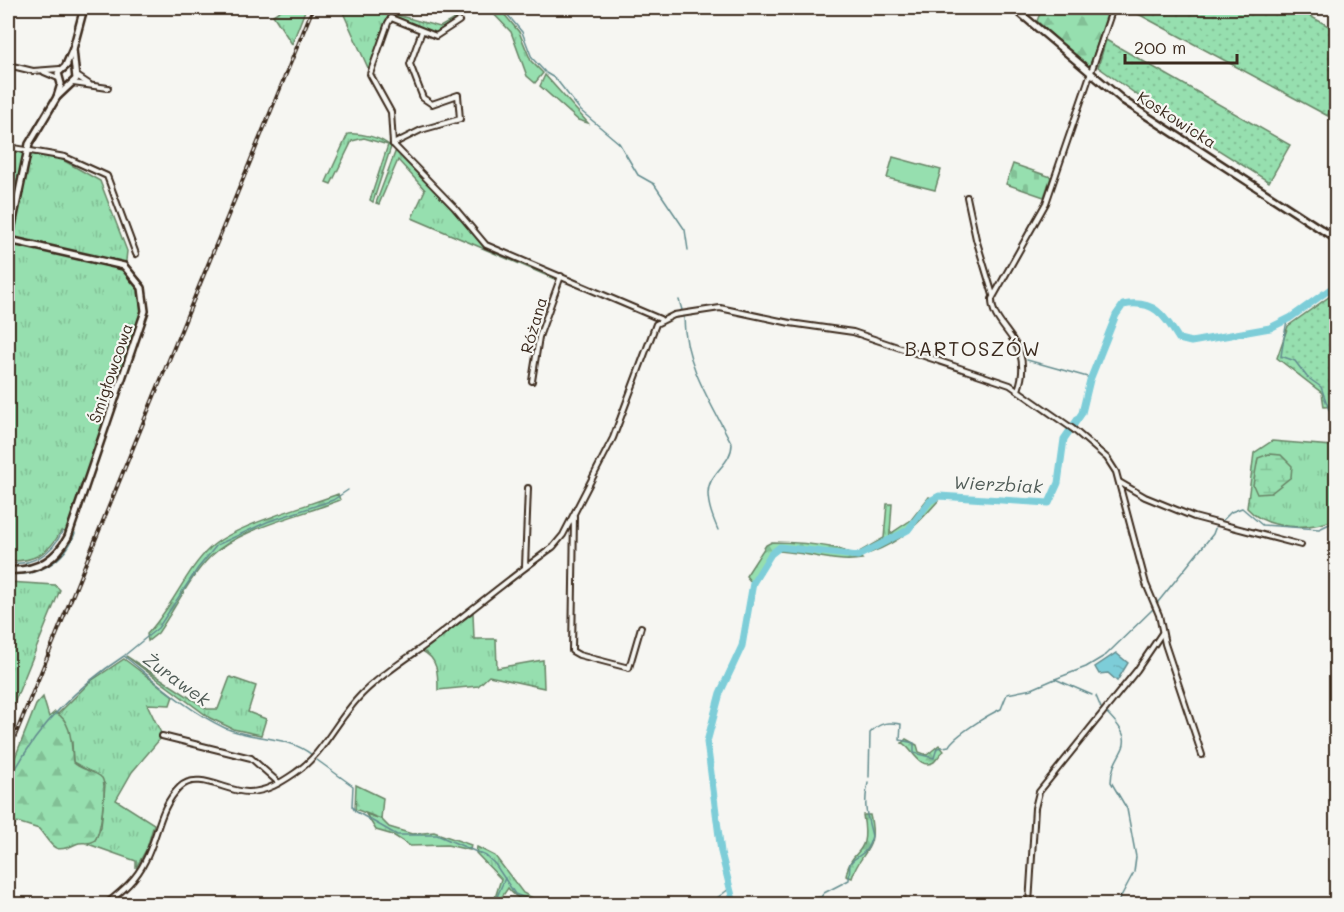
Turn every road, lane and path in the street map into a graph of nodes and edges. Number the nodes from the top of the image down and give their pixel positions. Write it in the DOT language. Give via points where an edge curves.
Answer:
graph roads {
  1 [pos="84,8"];
  2 [pos="1014,8"];
  3 [pos="1113,8"];
  4 [pos="459,21"];
  5 [pos="422,31"];
  6 [pos="73,49"];
  7 [pos="8,65"];
  8 [pos="63,67"];
  9 [pos="74,68"];
  10 [pos="43,71"];
  11 [pos="1091,74"];
  12 [pos="77,76"];
  13 [pos="59,80"];
  14 [pos="71,84"];
  15 [pos="89,84"];
  16 [pos="108,88"];
  17 [pos="57,97"];
  18 [pos="393,144"];
  19 [pos="8,147"];
  20 [pos="27,150"];
  21 [pos="968,197"];
  22 [pos="1336,239"];
  23 [pos="8,240"];
  24 [pos="136,254"];
  25 [pos="561,276"];
  26 [pos="993,296"];
  27 [pos="660,319"];
  28 [pos="532,381"];
  29 [pos="1018,390"];
  30 [pos="1119,482"];
  31 [pos="528,488"];
  32 [pos="573,515"];
  33 [pos="1301,545"];
  34 [pos="525,567"];
  35 [pos="8,570"];
  36 [pos="641,627"];
  37 [pos="1162,633"];
  38 [pos="162,736"];
  39 [pos="1202,755"];
  40 [pos="279,783"];
  41 [pos="106,904"];
  42 [pos="1029,904"];
  1 -- 6 [label="street"];
  2 -- 11 [label="street, Koskowicka"];
  3 -- 11 [label="street"];
  4 -- 5 [label="street" via="436,36"];
  5 -- 18 [label="street" via="391,18 370,74 391,112"];
  5 -- 18 [label="street" via="410,63 423,98 432,104 458,95 460,119 421,130"];
  6 -- 8 [label="street"];
  6 -- 9 [label="street"];
  7 -- 10 [label="street"];
  8 -- 9 [label="street"];
  8 -- 10 [label="street"];
  8 -- 13 [label="street"];
  9 -- 12 [label="street"];
  10 -- 13 [label="street"];
  11 -- 22 [label="street, Koskowicka" via="1158,124"];
  11 -- 26 [label="street" via="1046,203"];
  12 -- 14 [label="street"];
  12 -- 15 [label="street"];
  13 -- 14 [label="street"];
  13 -- 17 [label="street"];
  14 -- 15 [label="street"];
  14 -- 17 [label="street"];
  15 -- 16 [label="street"];
  17 -- 20 [label="street"];
  18 -- 25 [label="street" via="486,245"];
  19 -- 20 [label="street"];
  20 -- 23 [label="street"];
  20 -- 24 [label="street" via="65,157 107,176"];
  21 -- 26 [label="street"];
  23 -- 35 [label="street, Śmigłowcowa" via="124,266 140,282 145,306 68,537 43,564"];
  25 -- 27 [label="street"];
  25 -- 28 [label="street, Różana" via="539,337"];
  26 -- 29 [label="street" via="995,312 1021,355 1023,372"];
  27 -- 29 [label="street" via="720,308 834,328 941,360"];
  27 -- 32 [label="street" via="648,337 613,438"];
  29 -- 30 [label="street" via="1068,424 1107,458"];
  30 -- 33 [label="street" via="1194,518"];
  30 -- 37 [label="street"];
  31 -- 34 [label="street"];
  32 -- 34 [label="street" via="557,543"];
  32 -- 36 [label="street" via="572,651 629,668"];
  34 -- 40 [label="street" via="364,691 312,761"];
  37 -- 39 [label="street"];
  37 -- 42 [label="street" via="1039,792"];
  38 -- 40 [label="street" via="251,758"];
  40 -- 41 [label="street" via="248,792 199,781 184,784 165,807 145,861 131,884"];
}
